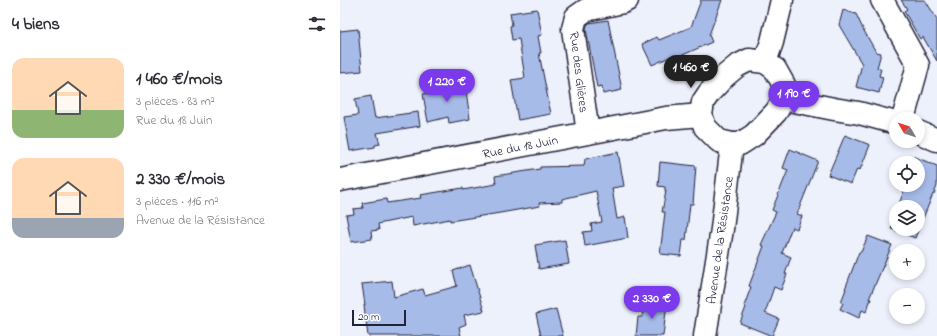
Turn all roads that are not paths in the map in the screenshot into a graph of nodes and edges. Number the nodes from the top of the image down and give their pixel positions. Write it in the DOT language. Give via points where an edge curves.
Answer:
graph roads {
  1 [pos="628,0"];
  2 [pos="782,0"];
  3 [pos="882,0"];
  4 [pos="765,62"];
  5 [pos="784,100"];
  6 [pos="905,112"];
  7 [pos="701,115"];
  8 [pos="889,121"];
  9 [pos="588,133"];
  10 [pos="925,135"];
  11 [pos="937,140"];
  12 [pos="732,144"];
  13 [pos="340,180"];
  14 [pos="705,336"];
  1 -- 9 [label="street, Rue des Glières" via="586,10 576,17 573,29"];
  2 -- 4 [label="street"];
  3 -- 6 [label="street" via="918,65"];
  4 -- 5 [label="street" via="775,69 784,85"];
  4 -- 7 [label="street" via="749,60 737,66 709,93 703,102"];
  5 -- 8 [label="street" via="859,113"];
  5 -- 12 [label="street" via="754,135 740,144"];
  7 -- 9 [label="street, Rue du 18 Juin" via="666,118"];
  7 -- 12 [label="street" via="706,127 718,141"];
  9 -- 13 [label="street, Rue du 18 Juin"];
  10 -- 11 [label="street"];
  12 -- 14 [label="street, Avenue de la Résistance"];
}
